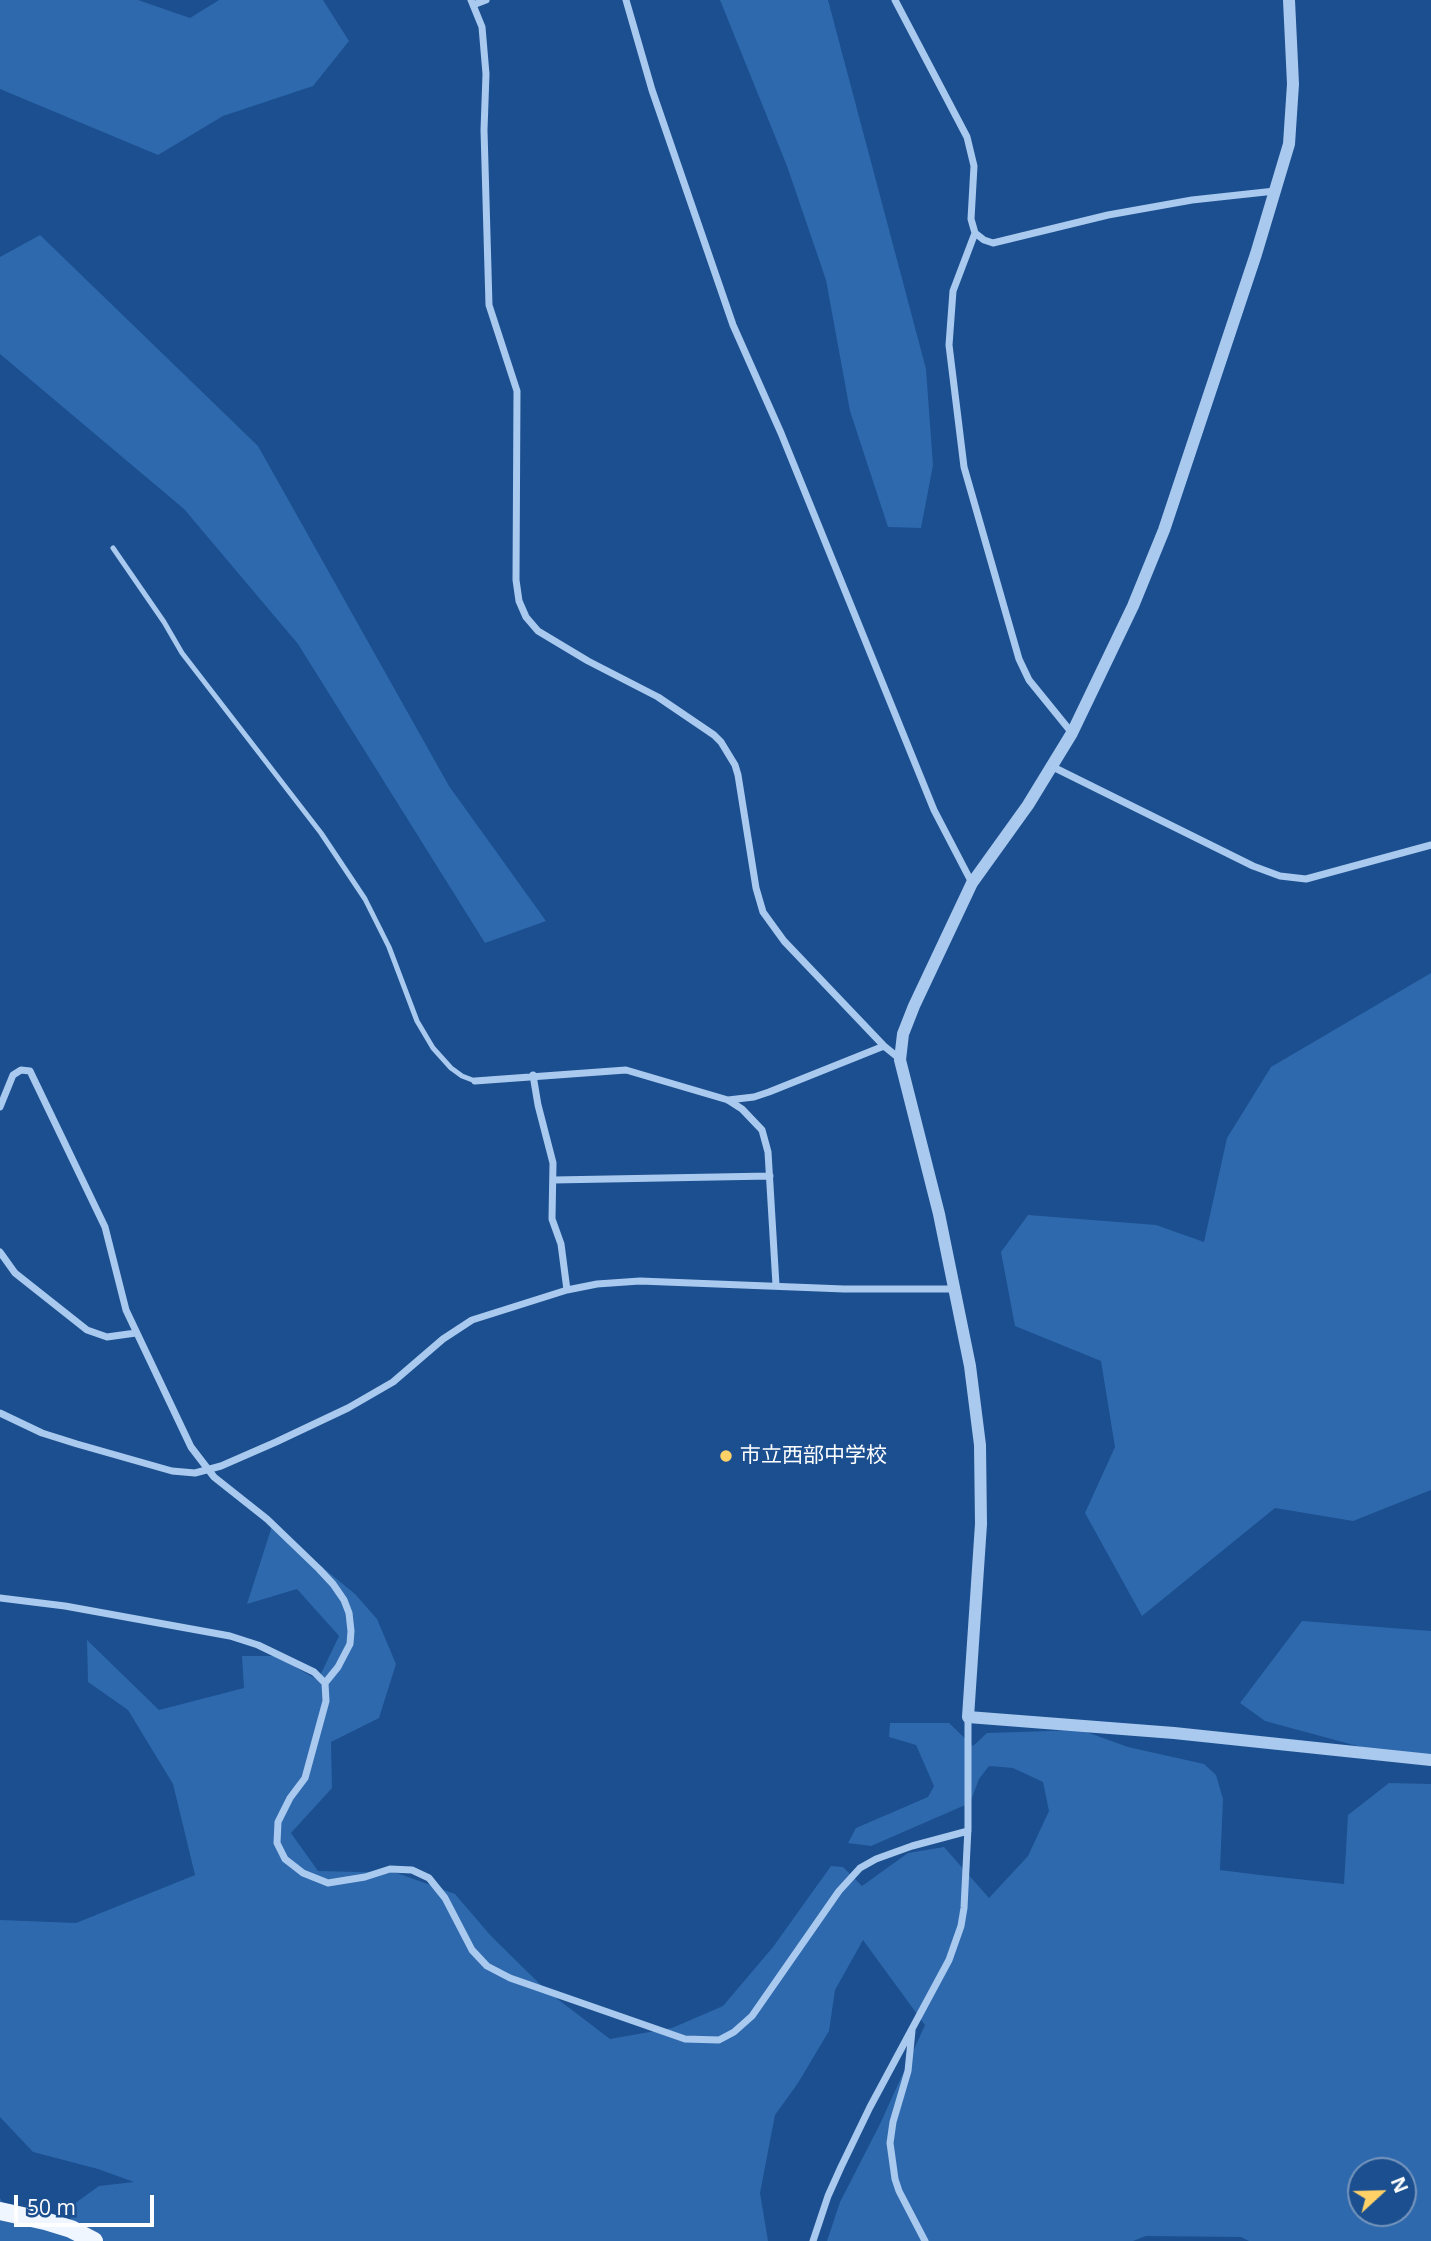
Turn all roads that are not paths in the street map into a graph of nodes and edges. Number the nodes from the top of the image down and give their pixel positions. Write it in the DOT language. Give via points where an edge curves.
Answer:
graph roads {
  1 [pos="486,0"];
  2 [pos="626,0"];
  3 [pos="895,0"];
  4 [pos="1289,0"];
  5 [pos="472,3"];
  6 [pos="1275,191"];
  7 [pos="975,233"];
  8 [pos="113,548"];
  9 [pos="1072,733"];
  10 [pos="1053,767"];
  11 [pos="1431,845"];
  12 [pos="972,883"];
  13 [pos="884,1046"];
  14 [pos="900,1060"];
  15 [pos="533,1076"];
  16 [pos="475,1081"];
  17 [pos="728,1100"];
  18 [pos="0,1107"];
  19 [pos="770,1176"];
  20 [pos="554,1180"];
  21 [pos="0,1251"];
  22 [pos="776,1285"];
  23 [pos="954,1289"];
  24 [pos="567,1290"];
  25 [pos="136,1333"];
  26 [pos="0,1413"];
  27 [pos="208,1471"];
  28 [pos="0,1598"];
  29 [pos="325,1683"];
  30 [pos="968,1717"];
  31 [pos="1431,1760"];
  32 [pos="968,1831"];
  33 [pos="913,2027"];
  34 [pos="0,2211"];
  35 [pos="94,2241"];
  36 [pos="813,2241"];
  37 [pos="925,2241"];
  1 -- 5 [label="street"];
  2 -- 12 [label="street" via="733,326 934,810"];
  3 -- 7 [label="street" via="967,137 974,166 971,219"];
  4 -- 6 [label="street" via="1292,125"];
  5 -- 13 [label="street" via="482,27 486,74 489,305 517,391 519,601 538,631 658,697 720,742 738,775 763,912 784,941"];
  6 -- 7 [label="street" via="1131,210 993,243"];
  6 -- 9 [label="street" via="1164,530"];
  7 -- 9 [label="street" via="953,291 949,345 964,467 1019,659 1029,680"];
  8 -- 16 [label="lane" via="182,653 321,833 365,899 433,1048 451,1068"];
  9 -- 10 [label="street"];
  10 -- 11 [label="street" via="1280,876 1306,879"];
  10 -- 12 [label="street"];
  12 -- 14 [label="street" via="914,1006"];
  13 -- 14 [label="street"];
  13 -- 17 [label="street" via="769,1092"];
  14 -- 23 [label="street"];
  15 -- 16 [label="street"];
  15 -- 17 [label="street" via="626,1070"];
  15 -- 20 [label="street"];
  17 -- 19 [label="street" via="762,1130"];
  18 -- 25 [label="street" via="13,1075 30,1071 110,1238 121,1297"];
  19 -- 20 [label="street"];
  19 -- 22 [label="street"];
  20 -- 24 [label="street" via="552,1219 561,1244"];
  21 -- 25 [label="street" via="15,1273 87,1330 107,1337"];
  22 -- 23 [label="street"];
  22 -- 24 [label="street" via="640,1281"];
  23 -- 30 [label="street" via="970,1366 982,1471"];
  24 -- 27 [label="street" via="472,1320 382,1389 315,1425"];
  25 -- 27 [label="street" via="191,1447"];
  26 -- 27 [label="street" via="42,1433 172,1471"];
  27 -- 29 [label="street" via="276,1527 344,1600 350,1644"];
  28 -- 29 [label="street" via="230,1636 298,1663"];
  29 -- 32 [label="street" via="326,1701 305,1778 278,1822 277,1843 285,1859 328,1883 390,1869 412,1870 429,1878 445,1898 472,1950 488,1966 510,1978 685,2039 719,2040 752,2015 860,1868 876,1858"];
  30 -- 31 [label="street"];
  30 -- 32 [label="street"];
  32 -- 33 [label="street" via="961,1926"];
  33 -- 36 [label="street" via="841,2168"];
  33 -- 37 [label="street" via="908,2071 890,2143 899,2191"];
  34 -- 35 [label="main road" via="71,2229"];
}
